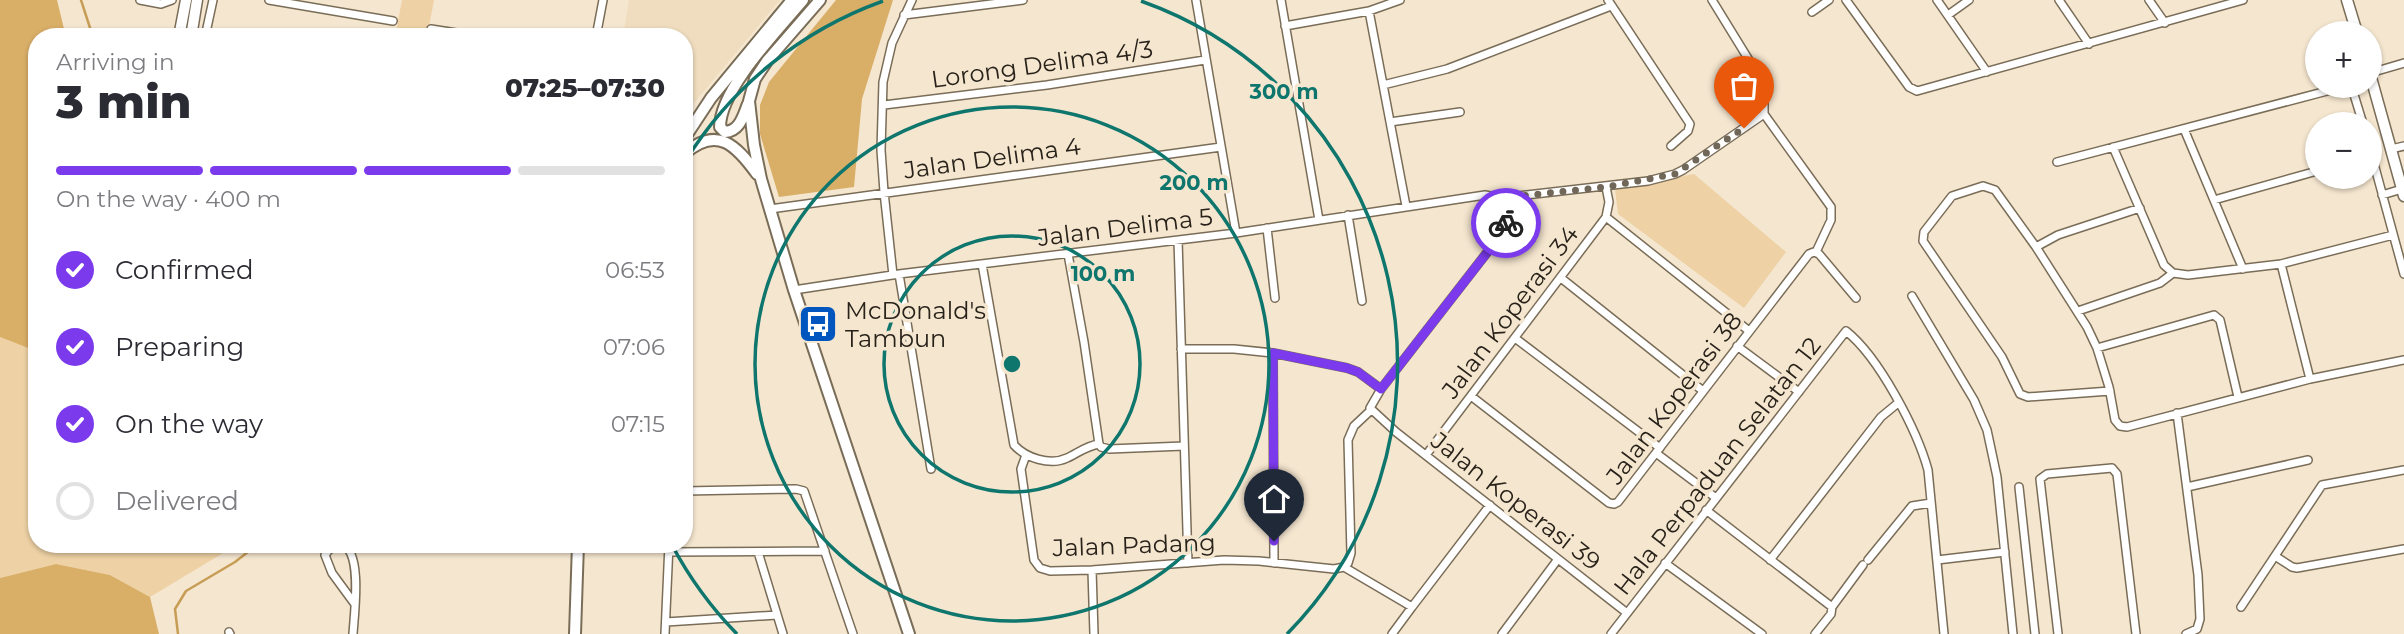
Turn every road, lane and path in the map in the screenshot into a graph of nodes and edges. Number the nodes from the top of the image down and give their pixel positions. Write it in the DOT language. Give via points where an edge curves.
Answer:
graph roads {
  1 [pos="140,0"];
  2 [pos="172,0"];
  3 [pos="186,0"];
  4 [pos="197,0"];
  5 [pos="213,0"];
  6 [pos="268,0"];
  7 [pos="603,0"];
  8 [pos="792,0"];
  9 [pos="803,0"];
  10 [pos="820,0"];
  11 [pos="912,0"];
  12 [pos="1023,0"];
  13 [pos="1196,0"];
  14 [pos="1281,0"];
  15 [pos="1400,0"];
  16 [pos="1712,0"];
  17 [pos="1829,0"];
  18 [pos="1846,0"];
  19 [pos="1937,0"];
  20 [pos="1969,0"];
  21 [pos="2059,0"];
  22 [pos="2149,0"];
  23 [pos="2243,0"];
  24 [pos="2347,0"];
  25 [pos="1609,3"];
  26 [pos="1369,11"];
  27 [pos="1812,12"];
  28 [pos="904,15"];
  29 [pos="1948,15"];
  30 [pos="393,21"];
  31 [pos="2353,21"];
  32 [pos="2165,23"];
  33 [pos="1285,26"];
  34 [pos="181,28"];
  35 [pos="192,28"];
  36 [pos="207,28"];
  37 [pos="598,28"];
  38 [pos="2089,44"];
  39 [pos="1205,60"];
  40 [pos="2404,63"];
  41 [pos="2382,69"];
  42 [pos="1987,72"];
  43 [pos="1383,85"];
  44 [pos="2377,98"];
  45 [pos="749,101"];
  46 [pos="884,105"];
  47 [pos="1460,112"];
  48 [pos="2359,112"];
  49 [pos="1764,114"];
  50 [pos="1390,122"];
  51 [pos="693,125"];
  52 [pos="2184,129"];
  53 [pos="1671,146"];
  54 [pos="2404,146"];
  55 [pos="1220,147"];
  56 [pos="2113,147"];
  57 [pos="693,149"];
  58 [pos="2391,149"];
  59 [pos="2057,162"];
  60 [pos="2305,174"];
  61 [pos="761,179"];
  62 [pos="1606,187"];
  63 [pos="2380,189"];
  64 [pos="884,192"];
  65 [pos="2403,192"];
  66 [pos="2382,195"];
  67 [pos="1501,198"];
  68 [pos="2214,200"];
  69 [pos="1406,206"];
  70 [pos="2140,208"];
  71 [pos="771,212"];
  72 [pos="1348,215"];
  73 [pos="1606,217"];
  74 [pos="1319,220"];
  75 [pos="1266,228"];
  76 [pos="1236,233"];
  77 [pos="2393,234"];
  78 [pos="1178,240"];
  79 [pos="2036,247"];
  80 [pos="1816,252"];
  81 [pos="1068,254"];
  82 [pos="982,264"];
  83 [pos="2281,264"];
  84 [pos="2243,269"];
  85 [pos="2173,273"];
  86 [pos="896,274"];
  87 [pos="2404,274"];
  88 [pos="1560,278"];
  89 [pos="794,290"];
  90 [pos="1912,296"];
  91 [pos="1275,298"];
  92 [pos="1856,298"];
  93 [pos="1362,300"];
  94 [pos="2078,311"];
  95 [pos="1749,331"];
  96 [pos="1515,338"];
  97 [pos="1737,346"];
  98 [pos="2096,348"];
  99 [pos="1181,349"];
  100 [pos="1273,353"];
  101 [pos="2404,360"];
  102 [pos="2310,379"];
  103 [pos="1381,389"];
  104 [pos="1703,391"];
  105 [pos="2110,391"];
  106 [pos="1799,392"];
  107 [pos="1471,396"];
  108 [pos="2238,397"];
  109 [pos="1898,403"];
  110 [pos="1370,411"];
  111 [pos="2177,413"];
  112 [pos="1098,444"];
  113 [pos="1184,446"];
  114 [pos="1658,450"];
  115 [pos="1026,455"];
  116 [pos="1426,455"];
  117 [pos="2308,460"];
  118 [pos="931,469"];
  119 [pos="2404,470"];
  120 [pos="2020,487"];
  121 [pos="2187,487"];
  122 [pos="693,491"];
  123 [pos="1716,498"];
  124 [pos="1931,503"];
  125 [pos="1490,505"];
  126 [pos="1706,510"];
  127 [pos="693,549"];
  128 [pos="2404,549"];
  129 [pos="825,551"];
  130 [pos="758,552"];
  131 [pos="2006,552"];
  132 [pos="326,553"];
  133 [pos="351,553"];
  134 [pos="578,553"];
  135 [pos="669,553"];
  136 [pos="2275,556"];
  137 [pos="1558,559"];
  138 [pos="1770,560"];
  139 [pos="1937,560"];
  140 [pos="1188,563"];
  141 [pos="1274,563"];
  142 [pos="1665,563"];
  143 [pos="1344,567"];
  144 [pos="1092,570"];
  145 [pos="354,603"];
  146 [pos="1412,607"];
  147 [pos="1832,607"];
  148 [pos="2241,607"];
  149 [pos="1627,613"];
  150 [pos="777,615"];
  151 [pos="666,621"];
  152 [pos="353,634"];
  153 [pos="575,634"];
  154 [pos="665,634"];
  155 [pos="783,634"];
  156 [pos="853,634"];
  157 [pos="909,634"];
  158 [pos="1094,634"];
  159 [pos="1392,634"];
  160 [pos="1502,634"];
  161 [pos="1611,634"];
  162 [pos="1762,634"];
  163 [pos="1815,634"];
  164 [pos="1944,634"];
  165 [pos="2013,634"];
  166 [pos="2035,634"];
  167 [pos="2058,634"];
  168 [pos="2136,634"];
  169 [pos="2186,634"];
  1 -- 2 [label="street" via="161,4"];
  3 -- 34 [label="street"];
  4 -- 35 [label="street"];
  5 -- 36 [label="street"];
  6 -- 30 [label="street"];
  7 -- 37 [label="street"];
  8 -- 51 [label="main road"];
  9 -- 45 [label="main road" via="734,85 720,127 725,132 739,126"];
  10 -- 45 [label="main road" via="755,79"];
  11 -- 28 [label="street"];
  12 -- 28 [label="street"];
  13 -- 39 [label="street"];
  14 -- 33 [label="street"];
  15 -- 26 [label="street"];
  16 -- 49 [label="street" via="1760,78"];
  17 -- 27 [label="street"];
  18 -- 42 [label="street" via="1909,87 1917,91"];
  19 -- 29 [label="street"];
  20 -- 29 [label="street"];
  21 -- 38 [label="street"];
  22 -- 32 [label="street"];
  23 -- 32 [label="street"];
  24 -- 31 [label="street"];
  25 -- 43 [label="street" via="1447,69"];
  25 -- 53 [label="street" via="1690,124"];
  26 -- 33 [label="street"];
  26 -- 43 [label="street"];
  28 -- 46 [label="street" via="885,66"];
  29 -- 42 [label="street"];
  32 -- 38 [label="street"];
  33 -- 74 [label="street"];
  38 -- 42 [label="street"];
  39 -- 46 [label="street, Lorong Delima 4/3"];
  39 -- 55 [label="street"];
  40 -- 41 [label="street"];
  43 -- 50 [label="street"];
  44 -- 58 [label="street"];
  45 -- 61 [label="main road"];
  46 -- 64 [label="street"];
  47 -- 50 [label="street"];
  48 -- 52 [label="street" via="2350,87"];
  49 -- 62 [label="street, Jalan Delima 5" via="1675,174"];
  49 -- 80 [label="street" via="1831,207 1831,220"];
  50 -- 69 [label="street"];
  52 -- 56 [label="street"];
  52 -- 68 [label="street"];
  54 -- 58 [label="street"];
  55 -- 64 [label="street, Jalan Delima 4"];
  55 -- 76 [label="street"];
  56 -- 59 [label="street"];
  56 -- 70 [label="street"];
  57 -- 61 [label="main road" via="706,141 725,142 738,148"];
  58 -- 65 [label="street"];
  60 -- 68 [label="street"];
  61 -- 71 [label="main road"];
  62 -- 67 [label="street, Jalan Delima 5"];
  62 -- 73 [label="street, Jalan Koperasi 34"];
  63 -- 66 [label="street"];
  64 -- 71 [label="street, Jalan Delima 4"];
  64 -- 86 [label="street"];
  65 -- 66 [label="street"];
  66 -- 77 [label="street"];
  67 -- 69 [label="street, Jalan Delima 5" via="1485,195"];
  67 -- 103 [label="street" via="1507,218 1500,236"];
  68 -- 84 [label="street"];
  69 -- 72 [label="street, Jalan Delima 5"];
  70 -- 79 [label="street" via="2058,235"];
  70 -- 85 [label="street" via="2164,265"];
  71 -- 89 [label="main road"];
  72 -- 74 [label="street, Jalan Delima 5"];
  72 -- 93 [label="street"];
  73 -- 88 [label="street, Jalan Koperasi 34"];
  73 -- 95 [label="street"];
  74 -- 75 [label="street, Jalan Delima 5"];
  75 -- 76 [label="street, Jalan Delima 5"];
  75 -- 91 [label="street"];
  76 -- 78 [label="street, Jalan Delima 5"];
  77 -- 83 [label="street"];
  77 -- 87 [label="street"];
  78 -- 81 [label="street, Jalan Delima 5"];
  78 -- 99 [label="street"];
  79 -- 94 [label="street"];
  79 -- 105 [label="street" via="1995,190 1983,186 1952,196 1924,232 1923,241 1989,337 2020,394"];
  80 -- 92 [label="street"];
  80 -- 95 [label="street, Jalan Koperasi 38" via="1809,254"];
  81 -- 82 [label="street, Jalan Delima 5"];
  81 -- 112 [label="street"];
  82 -- 86 [label="street, Jalan Delima 5"];
  82 -- 115 [label="street" via="1012,438"];
  83 -- 84 [label="street"];
  83 -- 102 [label="street"];
  84 -- 85 [label="street"];
  85 -- 94 [label="street" via="2160,283"];
  86 -- 89 [label="street, Jalan Delima 5"];
  86 -- 118 [label="street"];
  88 -- 96 [label="street, Jalan Koperasi 34"];
  88 -- 104 [label="street"];
  89 -- 157 [label="main road"];
  90 -- 131 [label="street" via="1984,421 1997,477"];
  94 -- 98 [label="street"];
  95 -- 97 [label="street, Jalan Koperasi 38"];
  96 -- 107 [label="street, Jalan Koperasi 34"];
  96 -- 114 [label="street"];
  97 -- 104 [label="street, Jalan Koperasi 38"];
  97 -- 106 [label="street"];
  98 -- 105 [label="street"];
  98 -- 108 [label="street" via="2214,316 2220,320"];
  99 -- 100 [label="street"];
  99 -- 113 [label="street"];
  100 -- 103 [label="street" via="1347,368"];
  100 -- 141 [label="street"];
  101 -- 102 [label="street"];
  102 -- 108 [label="street"];
  103 -- 110 [label="street"];
  104 -- 114 [label="street, Jalan Koperasi 38"];
  105 -- 111 [label="street" via="2119,426"];
  106 -- 109 [label="street, Hala Perpaduan Selatan 12" via="1846,331 1874,362"];
  106 -- 123 [label="street, Hala Perpaduan Selatan 12"];
  107 -- 114 [label="street, Jalan Koperasi 38" via="1611,504 1618,502"];
  107 -- 116 [label="street, Jalan Koperasi 34"];
  108 -- 111 [label="street"];
  109 -- 124 [label="street" via="1923,453"];
  109 -- 138 [label="street" via="1881,417"];
  110 -- 116 [label="street, Jalan Koperasi 39"];
  110 -- 143 [label="street" via="1354,426 1348,440 1351,554"];
  111 -- 121 [label="street"];
  112 -- 113 [label="street" via="1108,449"];
  112 -- 115 [label="street" via="1058,461"];
  113 -- 140 [label="street"];
  114 -- 123 [label="street"];
  115 -- 144 [label="street, Jalan Padang" via="1021,468 1034,560 1050,571"];
  116 -- 125 [label="street, Jalan Koperasi 39"];
  117 -- 121 [label="street"];
  119 -- 136 [label="street" via="2322,485"];
  120 -- 166 [label="street"];
  121 -- 169 [label="street" via="2200,620 2197,629"];
  122 -- 129 [label="street" via="802,489"];
  123 -- 126 [label="street, Hala Perpaduan Selatan 12"];
  124 -- 139 [label="street"];
  124 -- 147 [label="street" via="1912,506"];
  125 -- 137 [label="street, Jalan Koperasi 39"];
  125 -- 146 [label="street"];
  126 -- 138 [label="street"];
  126 -- 142 [label="street, Hala Perpaduan Selatan 12"];
  127 -- 130 [label="street"];
  128 -- 136 [label="street" via="2297,568"];
  129 -- 130 [label="street"];
  129 -- 156 [label="street"];
  130 -- 150 [label="street"];
  131 -- 139 [label="street"];
  131 -- 165 [label="street"];
  132 -- 145 [label="street" via="327,565"];
  133 -- 145 [label="street"];
  134 -- 153 [label="main road"];
  135 -- 151 [label="street"];
  136 -- 148 [label="street"];
  137 -- 149 [label="street, Jalan Koperasi 39"];
  137 -- 160 [label="street"];
  138 -- 147 [label="street"];
  139 -- 164 [label="street"];
  140 -- 141 [label="street, Jalan Padang"];
  140 -- 144 [label="street, Jalan Padang"];
  141 -- 143 [label="street, Jalan Padang"];
  142 -- 149 [label="street, Hala Perpaduan Selatan 12"];
  142 -- 162 [label="street"];
  143 -- 146 [label="street"];
  144 -- 158 [label="street"];
  145 -- 152 [label="street"];
  146 -- 159 [label="street"];
  147 -- 163 [label="street"];
  149 -- 161 [label="street, Hala Perpaduan Selatan 12"];
  150 -- 151 [label="street"];
  150 -- 155 [label="street"];
  151 -- 154 [label="street"];
  167 -- 168 [label="street" via="2040,479 2042,475 2112,468 2117,474"];
}
